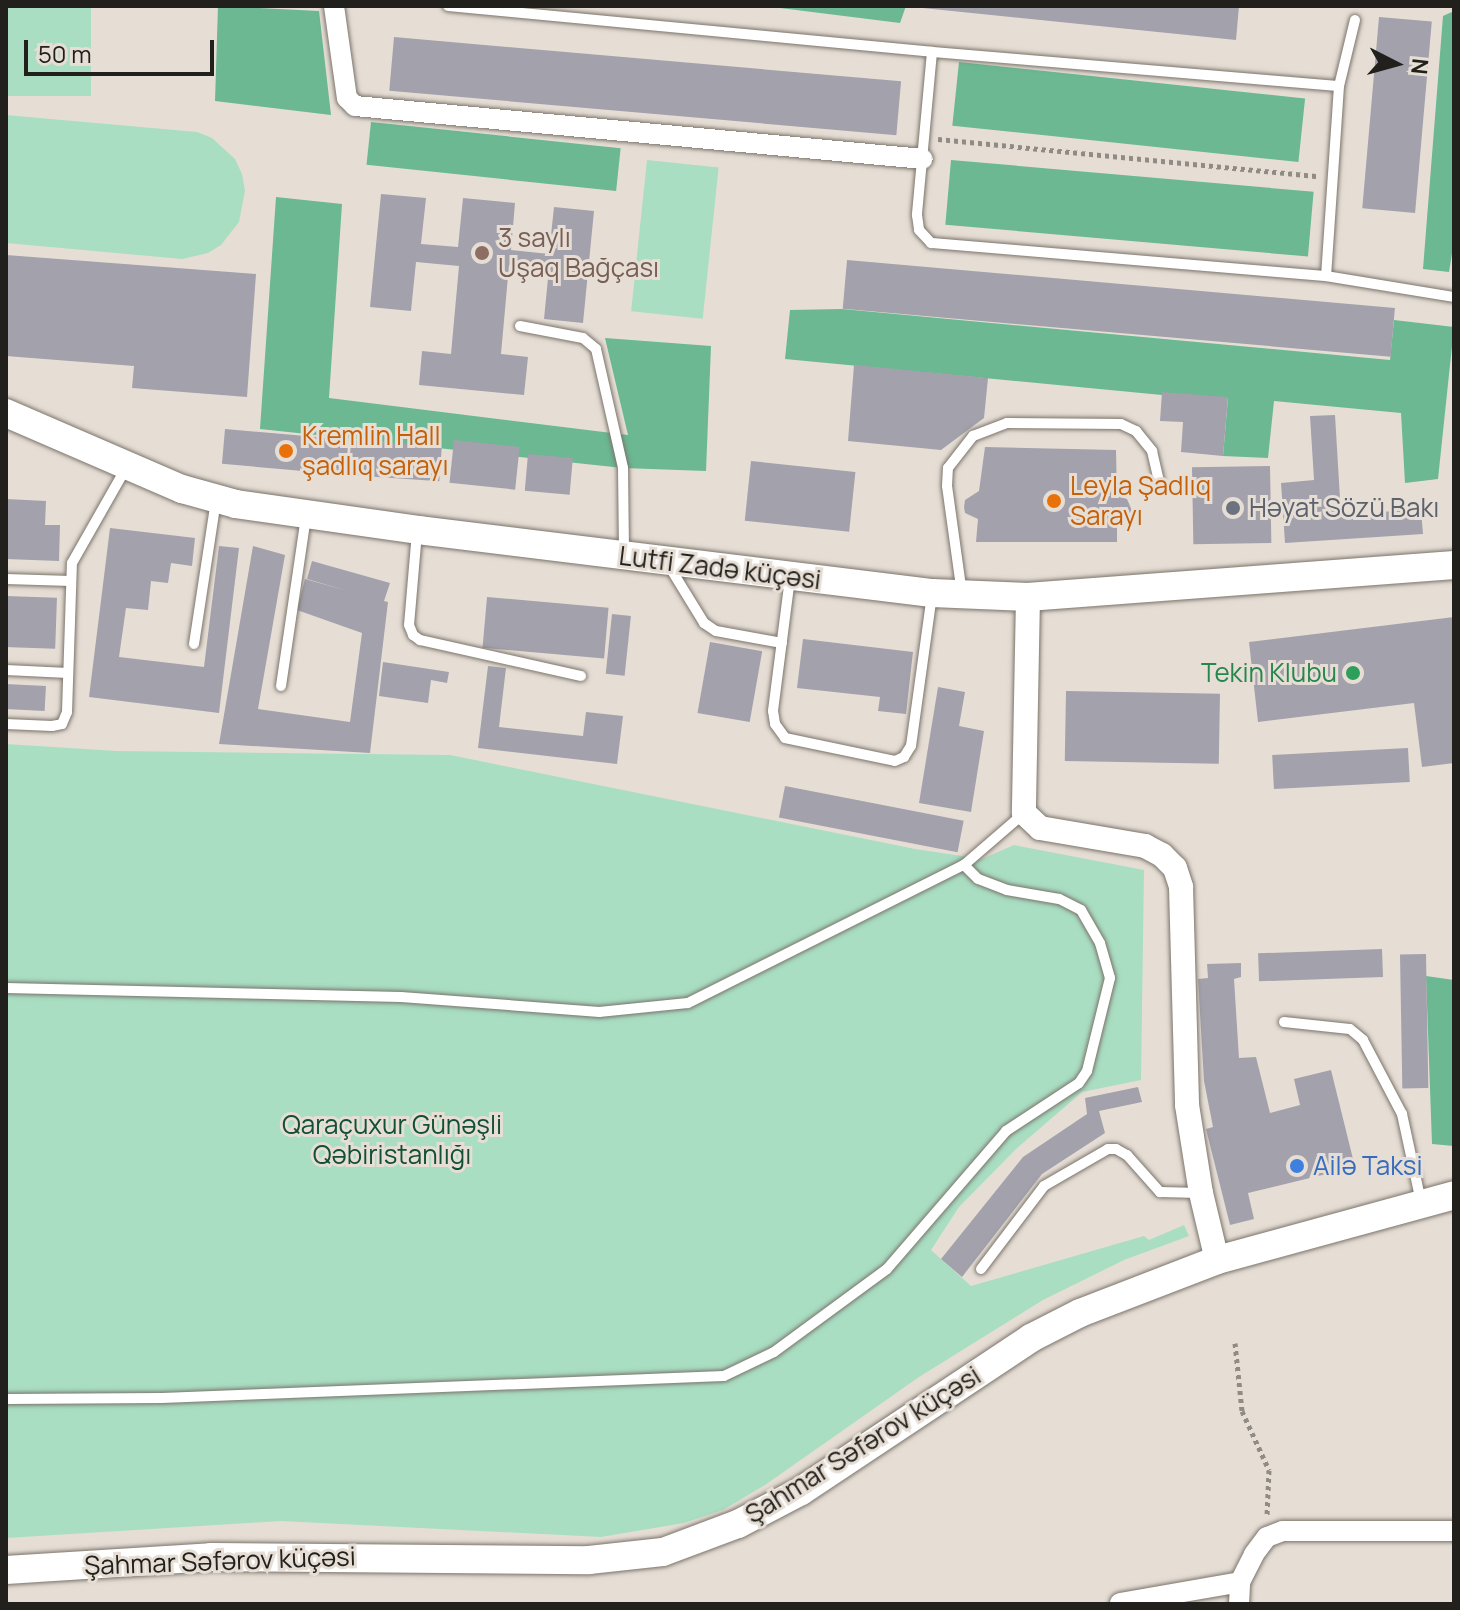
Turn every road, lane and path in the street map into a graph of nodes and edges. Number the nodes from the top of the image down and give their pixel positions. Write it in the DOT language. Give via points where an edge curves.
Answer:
graph roads {
  1 [pos="334,6"];
  2 [pos="448,6"];
  3 [pos="1355,20"];
  4 [pos="932,52"];
  5 [pos="1339,86"];
  6 [pos="924,148"];
  7 [pos="1333,177"];
  8 [pos="1326,276"];
  9 [pos="1454,297"];
  10 [pos="520,326"];
  11 [pos="6,413"];
  12 [pos="127,466"];
  13 [pos="1159,482"];
  14 [pos="217,499"];
  15 [pos="306,515"];
  16 [pos="418,530"];
  17 [pos="624,556"];
  18 [pos="666,561"];
  19 [pos="1454,565"];
  20 [pos="791,576"];
  21 [pos="6,579"];
  22 [pos="71,581"];
  23 [pos="932,593"];
  24 [pos="963,596"];
  25 [pos="1028,597"];
  26 [pos="782,643"];
  27 [pos="194,644"];
  28 [pos="6,670"];
  29 [pos="68,673"];
  30 [pos="581,676"];
  31 [pos="281,686"];
  32 [pos="6,724"];
  33 [pos="1024,813"];
  34 [pos="964,865"];
  35 [pos="6,988"];
  36 [pos="1284,1022"];
  37 [pos="1201,1193"];
  38 [pos="1454,1195"];
  39 [pos="1422,1203"];
  40 [pos="1217,1260"];
  41 [pos="981,1269"];
  42 [pos="1235,1343"];
  43 [pos="6,1399"];
  44 [pos="1454,1531"];
  45 [pos="1267,1537"];
  46 [pos="6,1570"];
  47 [pos="1240,1582"];
  48 [pos="1120,1603"];
  49 [pos="1239,1604"];
  1 -- 6 [label="street" via="347,98 355,106"];
  2 -- 4 [label="lane"];
  3 -- 5 [label="lane"];
  4 -- 5 [label="lane"];
  4 -- 6 [label="lane"];
  5 -- 7 [label="lane"];
  6 -- 7 [label="path"];
  6 -- 8 [label="lane" via="917,215 919,230 931,243"];
  7 -- 8 [label="lane"];
  8 -- 9 [label="lane"];
  10 -- 17 [label="lane" via="583,338 596,349 623,468"];
  11 -- 12 [label="main road, Lutfi Zadə küçəsi"];
  12 -- 14 [label="main road, Lutfi Zadə küçəsi"];
  12 -- 22 [label="lane" via="72,563"];
  13 -- 24 [label="lane" via="1152,451 1136,431 1121,424 1007,423 973,436 948,468"];
  14 -- 15 [label="main road, Lutfi Zadə küçəsi"];
  14 -- 27 [label="lane"];
  15 -- 16 [label="main road, Lutfi Zadə küçəsi"];
  15 -- 31 [label="lane"];
  16 -- 17 [label="main road, Lutfi Zadə küçəsi"];
  16 -- 30 [label="lane" via="409,625 413,635"];
  17 -- 18 [label="main road, Lutfi Zadə küçəsi"];
  18 -- 20 [label="main road, Lutfi Zadə küçəsi"];
  18 -- 26 [label="lane" via="704,623 716,631"];
  19 -- 25 [label="main road, Lutfi Zadə küçəsi"];
  20 -- 23 [label="main road, Lutfi Zadə küçəsi"];
  20 -- 26 [label="lane"];
  21 -- 22 [label="lane"];
  22 -- 29 [label="lane"];
  23 -- 24 [label="main road, Lutfi Zadə küçəsi"];
  23 -- 26 [label="lane" via="911,746 895,761 785,738 773,711"];
  24 -- 25 [label="main road, Lutfi Zadə küçəsi"];
  25 -- 33 [label="street"];
  28 -- 29 [label="lane"];
  29 -- 32 [label="lane" via="62,724"];
  33 -- 34 [label="lane"];
  33 -- 37 [label="street" via="1040,828 1145,846 1175,868 1181,887 1187,1105"];
  34 -- 35 [label="lane" via="688,1003 599,1012 401,997"];
  34 -- 43 [label="lane" via="978,879 1059,899 1081,910 1100,943 1110,978 1087,1071 1079,1083 1006,1131 887,1269 774,1352 724,1376"];
  36 -- 39 [label="lane" via="1350,1029 1363,1040 1402,1114"];
  37 -- 40 [label="street"];
  37 -- 41 [label="lane" via="1160,1192 1127,1155 1108,1149 1044,1186"];
  38 -- 39 [label="main road, Şahmar Səfərov küçəsi"];
  39 -- 40 [label="main road, Şahmar Səfərov küçəsi"];
  40 -- 46 [label="main road, Şahmar Səfərov küçəsi" via="1031,1338 801,1491 726,1529 663,1552 589,1560 211,1557"];
  42 -- 45 [label="path" via="1242,1411 1269,1470"];
  44 -- 45 [label="street" via="1283,1531"];
  45 -- 47 [label="street"];
  47 -- 48 [label="street"];
  47 -- 49 [label="street"];
}
